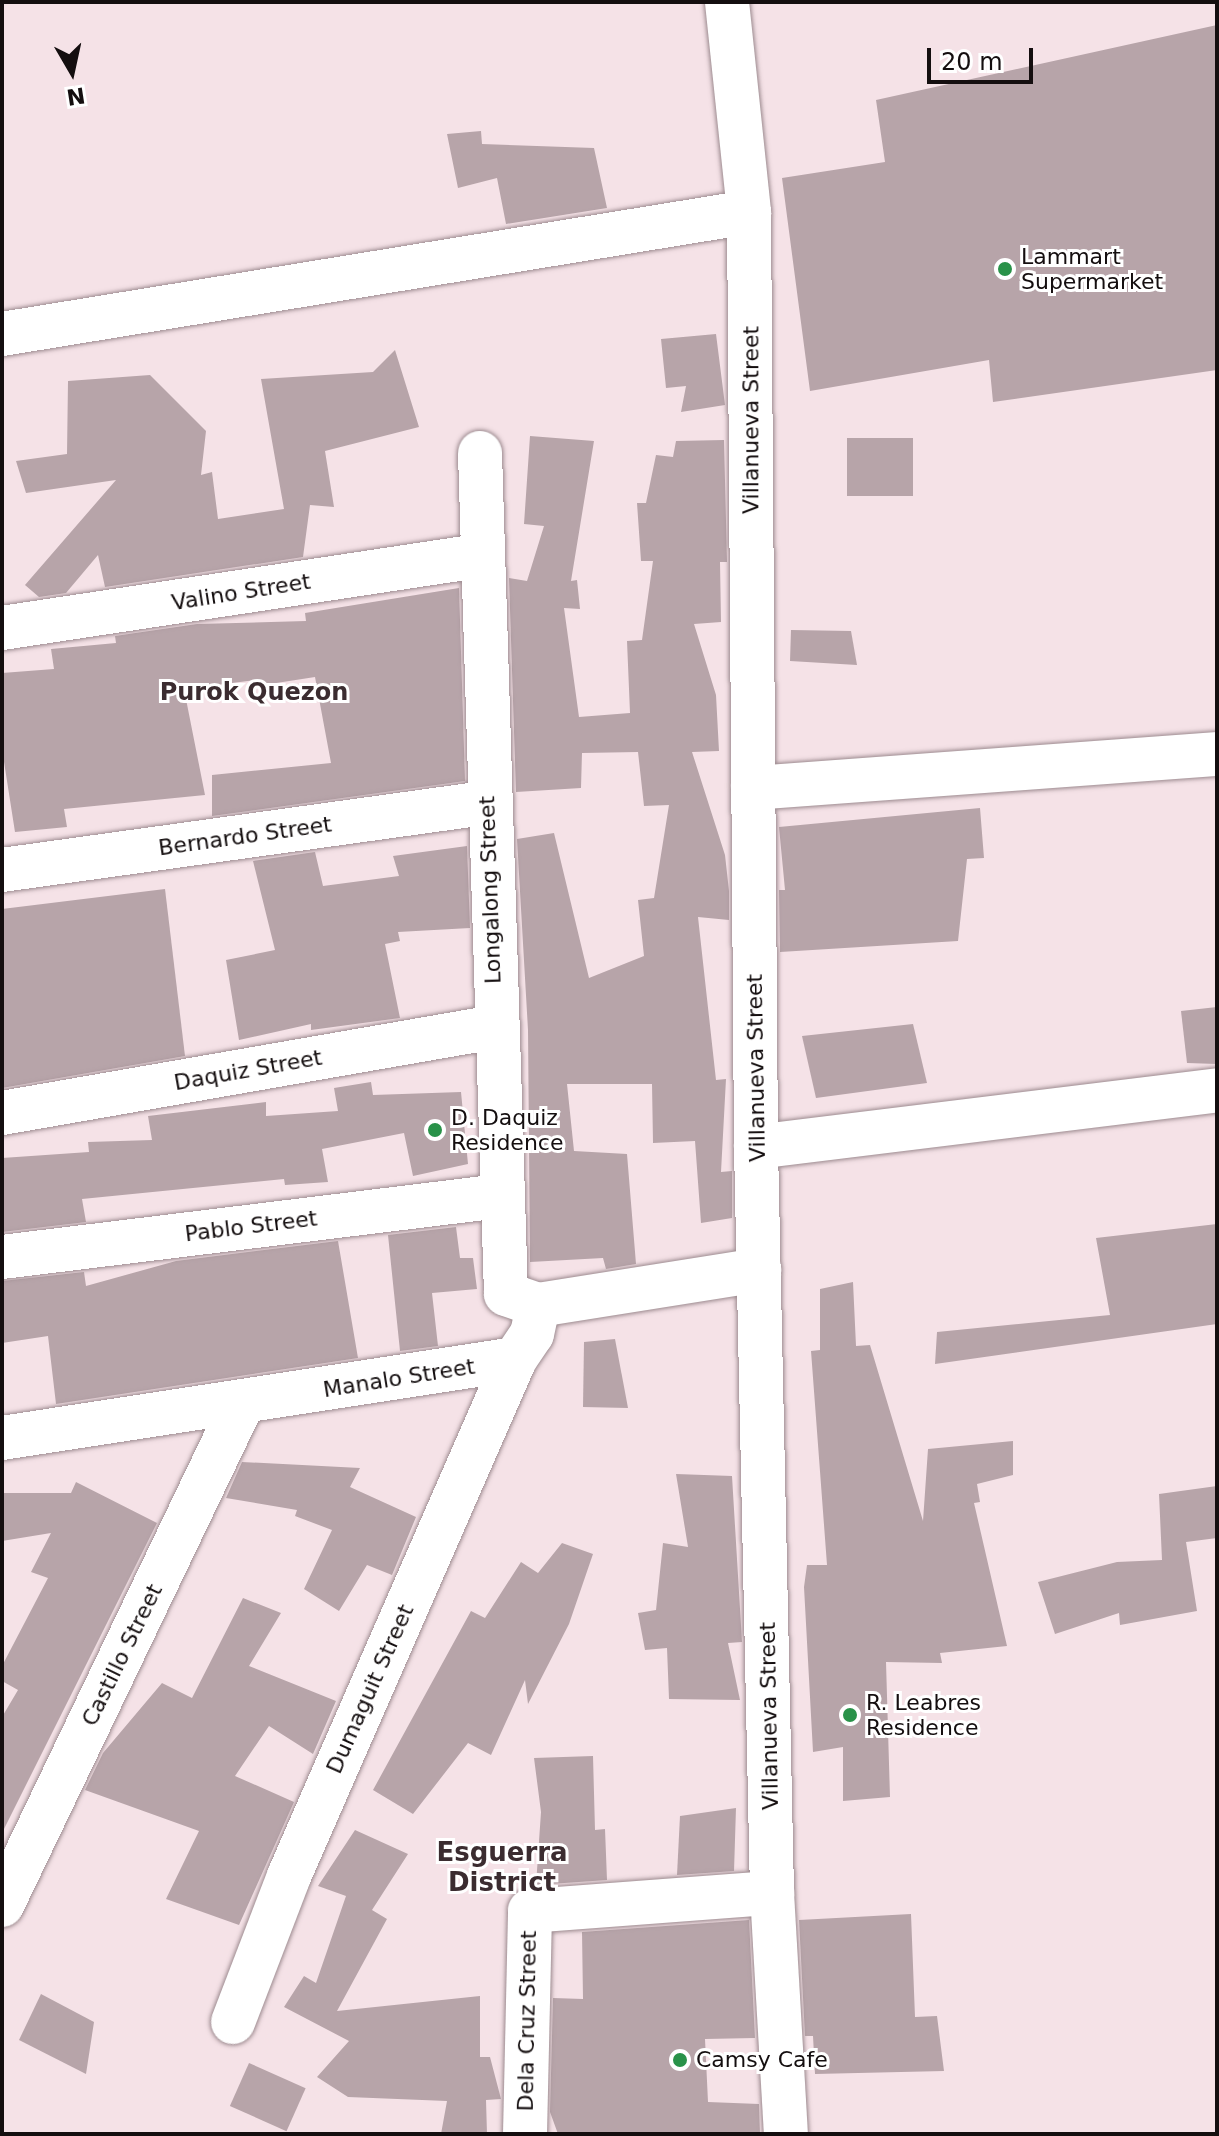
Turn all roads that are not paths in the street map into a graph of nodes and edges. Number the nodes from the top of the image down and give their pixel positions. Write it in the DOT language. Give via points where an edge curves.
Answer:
graph roads {
  1 [pos="727,2"];
  2 [pos="749,212"];
  3 [pos="2,334"];
  4 [pos="480,453"];
  5 [pos="479,556"];
  6 [pos="2,628"];
  7 [pos="1217,754"];
  8 [pos="753,788"];
  9 [pos="487,803"];
  10 [pos="2,870"];
  11 [pos="494,1027"];
  12 [pos="1217,1090"];
  13 [pos="2,1113"];
  14 [pos="756,1147"];
  15 [pos="500,1196"];
  16 [pos="2,1257"];
  17 [pos="759,1270"];
  18 [pos="538,1305"];
  19 [pos="515,1359"];
  20 [pos="242,1404"];
  21 [pos="2,1438"];
  22 [pos="772,1893"];
  23 [pos="2,1905"];
  24 [pos="233,2022"];
  25 [pos="525,2134"];
  26 [pos="786,2134"];
  1 -- 2 [label="street, Villanueva Street"];
  2 -- 3 [label="street"];
  2 -- 8 [label="street, Villanueva Street"];
  4 -- 5 [label="street, Longalong Street"];
  5 -- 6 [label="street, Valino Street"];
  5 -- 9 [label="street, Longalong Street"];
  7 -- 8 [label="street"];
  8 -- 14 [label="street, Villanueva Street"];
  9 -- 10 [label="street, Bernardo Street"];
  9 -- 11 [label="street, Longalong Street"];
  11 -- 13 [label="street, Daquiz Street"];
  11 -- 15 [label="street, Longalong Street"];
  12 -- 14 [label="street"];
  14 -- 17 [label="street, Villanueva Street"];
  15 -- 16 [label="street, Pablo Street"];
  15 -- 18 [label="street, Longalong Street" via="506,1294"];
  17 -- 18 [label="street"];
  17 -- 22 [label="street, Villanueva Street"];
  18 -- 19 [label="street" via="532,1334"];
  19 -- 20 [label="street, Manalo Street"];
  19 -- 24 [label="street, Dumaguit Street" via="289,1876"];
  20 -- 21 [label="street, Manalo Street"];
  20 -- 23 [label="street, Castillo Street"];
  22 -- 25 [label="street, Dela Cruz Street" via="530,1911"];
  22 -- 26 [label="street, Villanueva Street"];
}
